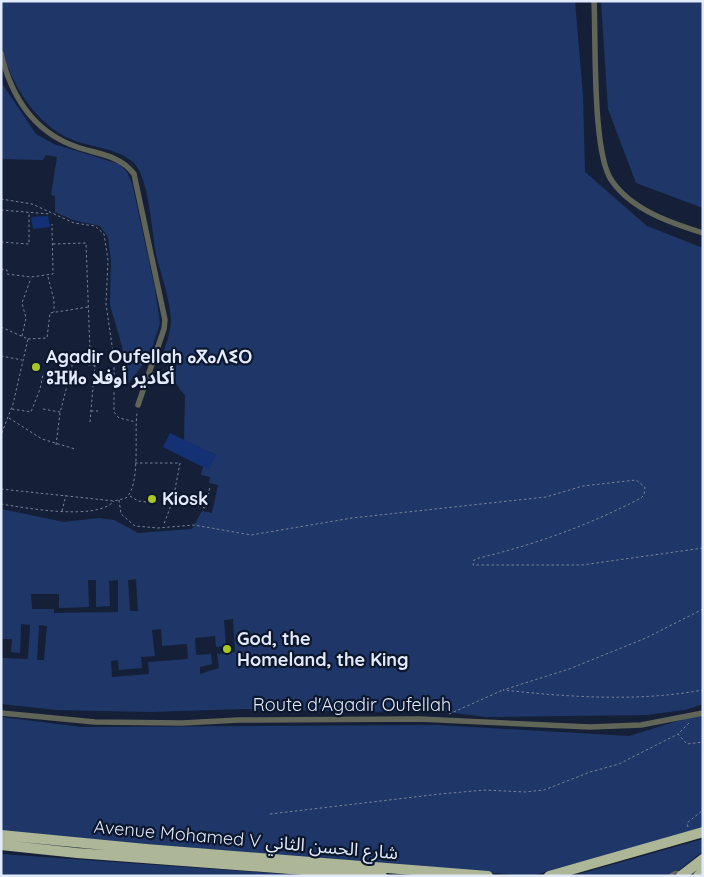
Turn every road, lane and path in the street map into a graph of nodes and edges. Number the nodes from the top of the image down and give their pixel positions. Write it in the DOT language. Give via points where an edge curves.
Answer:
graph roads {
  1 [pos="594,1"];
  2 [pos="1,53"];
  3 [pos="1,199"];
  4 [pos="1,210"];
  5 [pos="29,212"];
  6 [pos="52,214"];
  7 [pos="52,224"];
  8 [pos="703,233"];
  9 [pos="1,242"];
  10 [pos="53,244"];
  11 [pos="1,269"];
  12 [pos="48,276"];
  13 [pos="31,277"];
  14 [pos="88,307"];
  15 [pos="54,312"];
  16 [pos="1,326"];
  17 [pos="22,336"];
  18 [pos="28,339"];
  19 [pos="1,356"];
  20 [pos="23,361"];
  21 [pos="95,366"];
  22 [pos="42,374"];
  23 [pos="138,405"];
  24 [pos="43,408"];
  25 [pos="12,409"];
  26 [pos="91,411"];
  27 [pos="98,411"];
  28 [pos="60,412"];
  29 [pos="8,418"];
  30 [pos="90,422"];
  31 [pos="136,422"];
  32 [pos="1,435"];
  33 [pos="56,445"];
  34 [pos="74,449"];
  35 [pos="134,463"];
  36 [pos="210,487"];
  37 [pos="1,489"];
  38 [pos="66,495"];
  39 [pos="130,495"];
  40 [pos="119,500"];
  41 [pos="173,500"];
  42 [pos="114,501"];
  43 [pos="154,503"];
  44 [pos="1,504"];
  45 [pos="61,512"];
  46 [pos="164,524"];
  47 [pos="703,548"];
  48 [pos="703,610"];
  49 [pos="503,690"];
  50 [pos="703,690"];
  51 [pos="1,713"];
  52 [pos="700,714"];
  53 [pos="438,720"];
  54 [pos="678,734"];
  55 [pos="703,742"];
  56 [pos="703,810"];
  57 [pos="270,814"];
  58 [pos="703,832"];
  59 [pos="1,835"];
  60 [pos="690,836"];
  61 [pos="1,845"];
  62 [pos="703,859"];
  63 [pos="703,872"];
  64 [pos="682,875"];
  65 [pos="382,876"];
  66 [pos="488,876"];
  67 [pos="549,876"];
  68 [pos="669,876"];
  69 [pos="698,876"];
  1 -- 8 [label="street" via="599,134 602,158 611,181 627,198 653,214"];
  2 -- 23 [label="street" via="14,89 44,132 76,147 119,160 134,174 165,320"];
  3 -- 6 [label="path" via="32,204"];
  4 -- 5 [label="path"];
  5 -- 6 [label="path"];
  5 -- 9 [label="path" via="29,244"];
  6 -- 31 [label="path" via="74,223 95,226 104,234 108,260 106,304 114,359 114,412 119,418"];
  7 -- 10 [label="path"];
  10 -- 12 [label="path" via="53,274"];
  10 -- 14 [label="path" via="86,243"];
  11 -- 13 [label="path" via="7,270 7,274"];
  12 -- 13 [label="path"];
  12 -- 15 [label="path"];
  13 -- 17 [label="path" via="22,303 26,318"];
  14 -- 15 [label="path"];
  14 -- 21 [label="path" via="90,351 96,352"];
  15 -- 18 [label="path" via="50,313 47,338"];
  16 -- 17 [label="path"];
  17 -- 18 [label="path"];
  18 -- 20 [label="path"];
  19 -- 20 [label="path"];
  20 -- 25 [label="path"];
  21 -- 26 [label="path"];
  21 -- 28 [label="path" via="73,362"];
  22 -- 25 [label="path" via="31,412"];
  23 -- 31 [label="path"];
  24 -- 28 [label="path"];
  25 -- 29 [label="path"];
  26 -- 27 [label="path"];
  26 -- 30 [label="path"];
  28 -- 33 [label="path"];
  29 -- 32 [label="path"];
  29 -- 33 [label="path"];
  31 -- 35 [label="path"];
  33 -- 34 [label="path"];
  35 -- 39 [label="path"];
  35 -- 41 [label="path" via="180,463"];
  36 -- 41 [label="path" via="205,508"];
  37 -- 38 [label="path"];
  38 -- 42 [label="path"];
  38 -- 45 [label="path"];
  39 -- 40 [label="path"];
  39 -- 43 [label="path"];
  40 -- 42 [label="path"];
  40 -- 47 [label="path" via="121,514 135,526 194,525 251,535 352,518 546,497 583,486 636,480 644,487 641,498 578,528 516,550 474,560 474,565 582,565"];
  41 -- 46 [label="path"];
  42 -- 45 [label="path" via="105,508"];
  44 -- 45 [label="path"];
  48 -- 49 [label="path" via="646,638 569,669"];
  49 -- 50 [label="path" via="619,696"];
  49 -- 53 [label="path"];
  51 -- 53 [label="street, Route d'Agadir Oufellah" via="84,721 182,723"];
  52 -- 53 [label="street, Route d'Agadir Oufellah" via="641,725 590,727"];
  52 -- 54 [label="path"];
  54 -- 55 [label="path" via="687,744"];
  54 -- 57 [label="path" via="619,764 544,790 485,790"];
  56 -- 60 [label="path" via="687,823"];
  58 -- 60 [label="highway"];
  59 -- 66 [label="highway, Avenue Mohamed V شارع الحسن الثاني"];
  60 -- 67 [label="highway"];
  61 -- 65 [label="highway, Avenue Mohamed V شارع الحسن الثاني" via="77,854"];
  62 -- 64 [label="highway"];
  63 -- 69 [label="highway"];
  64 -- 68 [label="lane" via="675,872"];
}
